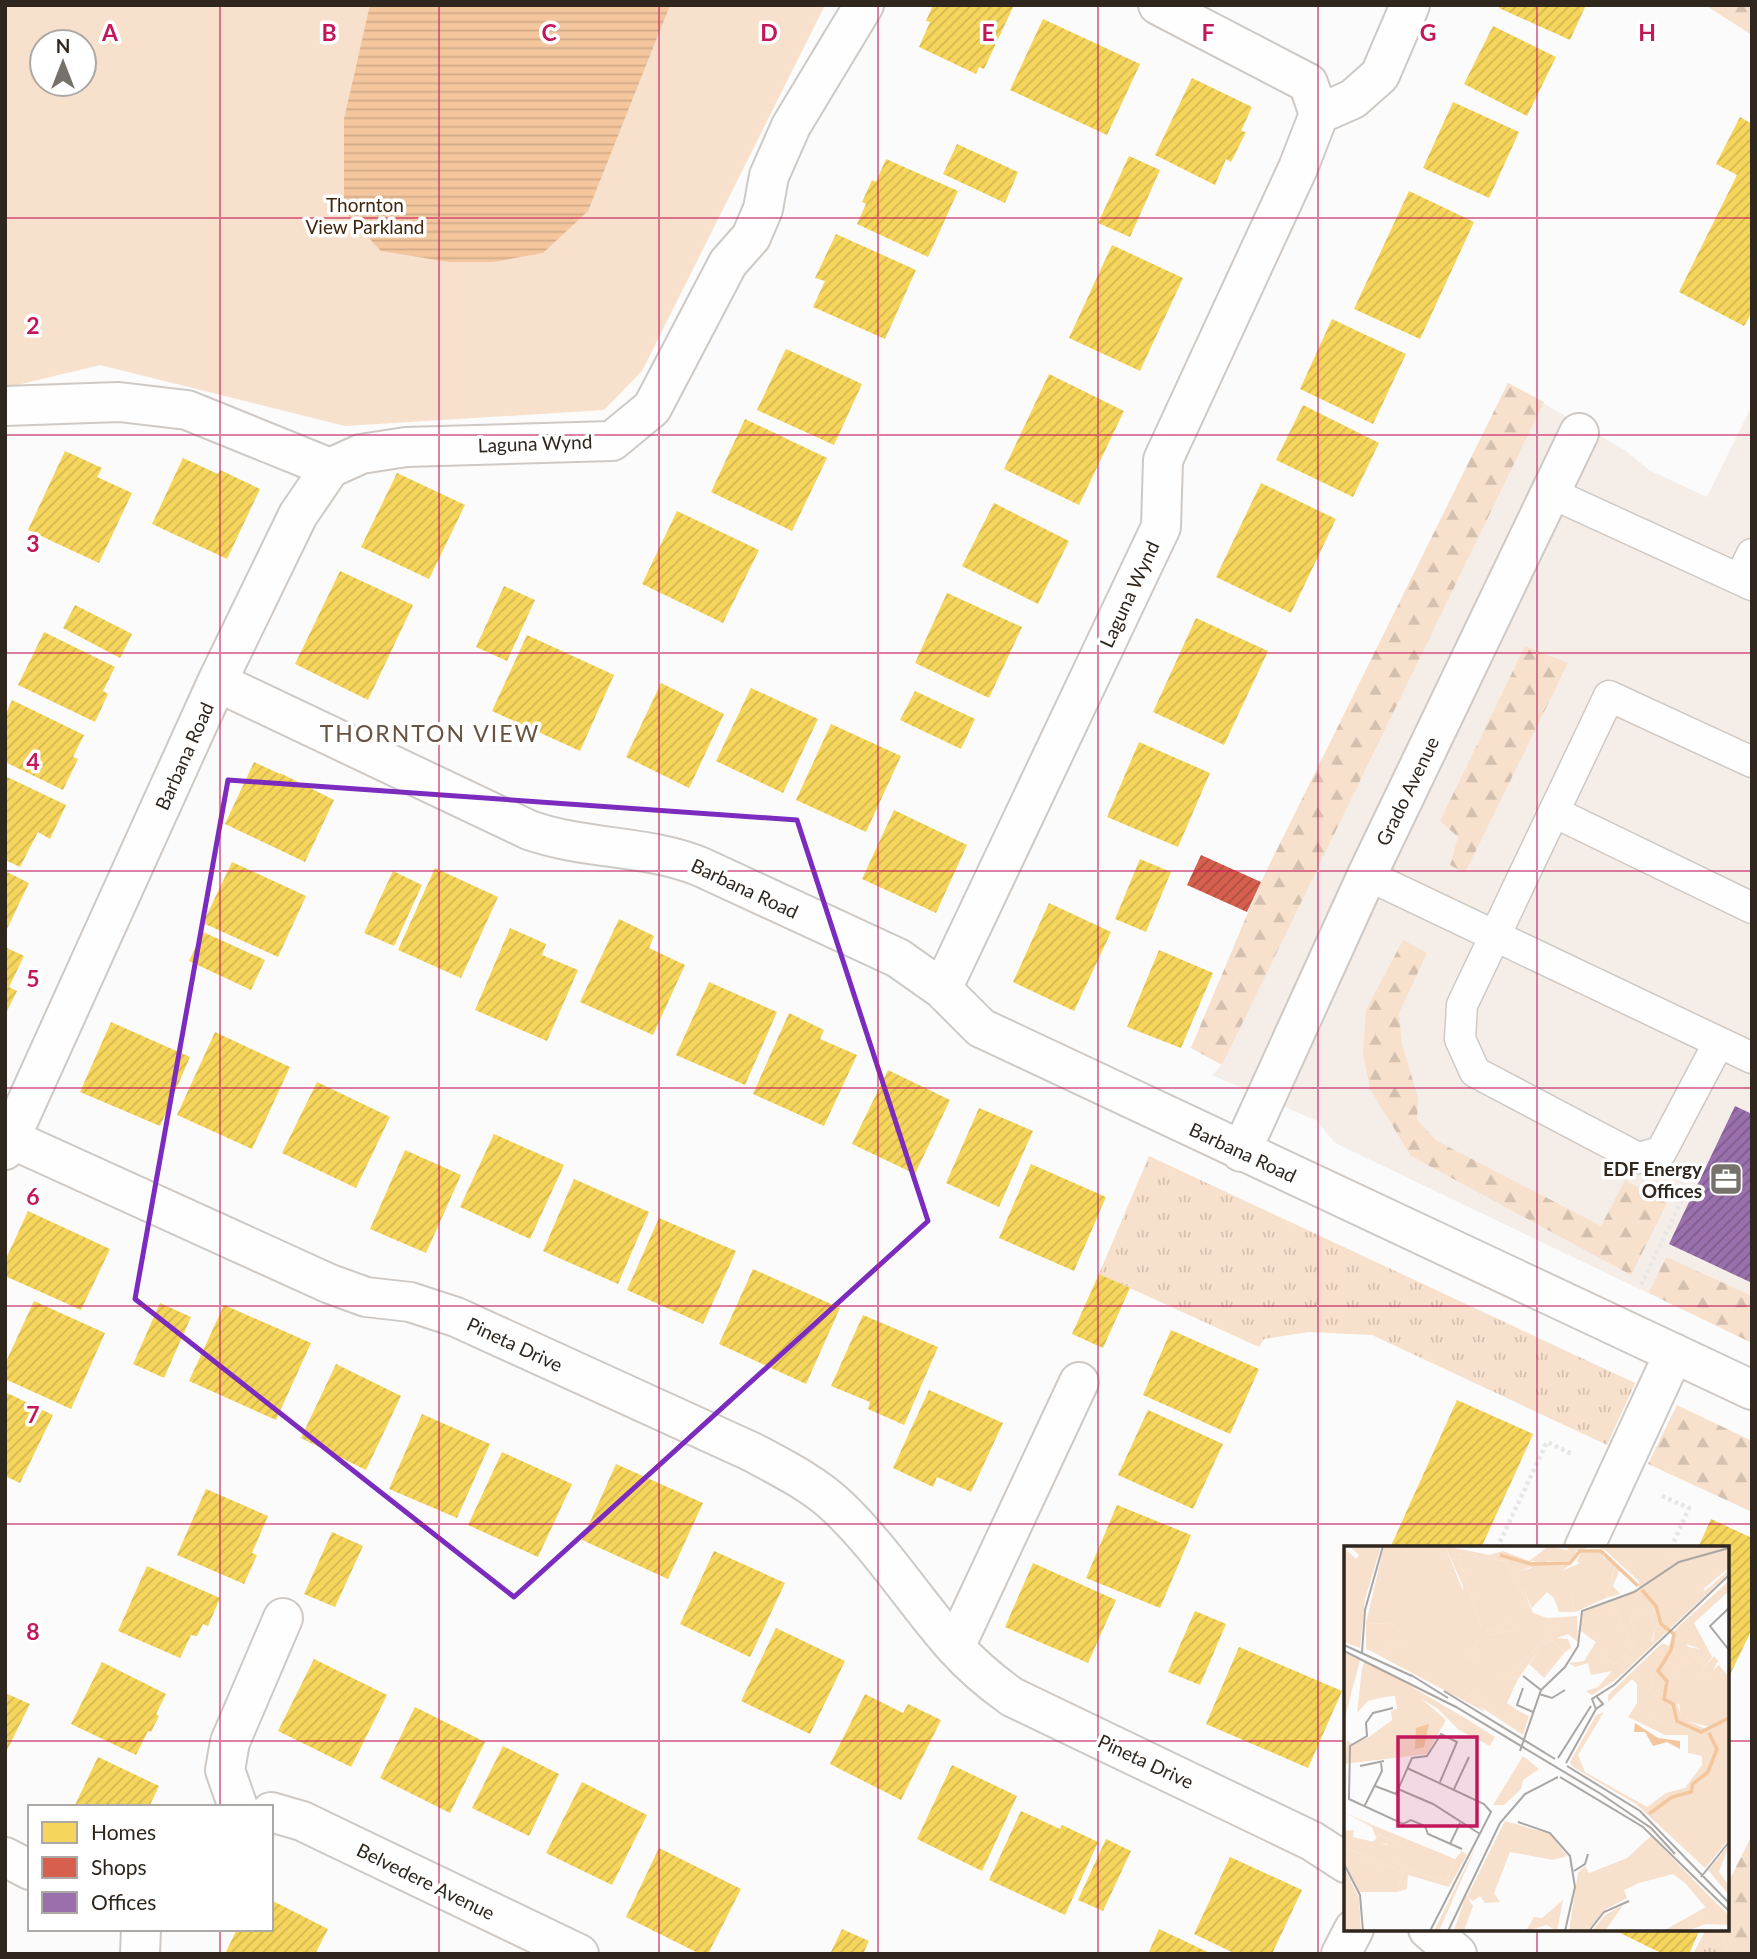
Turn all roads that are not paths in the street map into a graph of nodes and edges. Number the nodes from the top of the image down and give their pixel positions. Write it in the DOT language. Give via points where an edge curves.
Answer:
graph roads {
  1 [pos="864,5"];
  2 [pos="1158,5"];
  3 [pos="1410,5"];
  4 [pos="1320,114"];
  5 [pos="5,406"];
  6 [pos="1579,433"];
  7 [pos="330,468"];
  8 [pos="1551,493"];
  9 [pos="1748,573"];
  10 [pos="217,682"];
  11 [pos="1752,762"];
  12 [pos="1554,812"];
  13 [pos="1367,875"];
  14 [pos="1752,908"];
  15 [pos="1495,937"];
  16 [pos="942,989"];
  17 [pos="1719,1042"];
  18 [pos="1752,1058"];
  19 [pos="8,1144"];
  20 [pos="1241,1152"];
  21 [pos="1674,1353"];
  22 [pos="1079,1382"];
  23 [pos="1752,1390"];
  24 [pos="1585,1546"];
  25 [pos="284,1618"];
  26 [pos="955,1647"];
  27 [pos="237,1805"];
  28 [pos="273,1813"];
  29 [pos="5,1857"];
  30 [pos="1344,1862"];
  31 [pos="28,1869"];
  32 [pos="141,1931"];
  33 [pos="1353,1931"];
  34 [pos="1430,1931"];
  35 [pos="140,1954"];
  36 [pos="579,1954"];
  37 [pos="1341,1954"];
  38 [pos="1457,1954"];
  1 -- 7 [label="street, Laguna Wynd" via="791,126 769,176 764,209 751,237 728,263 652,408 612,441 406,447 362,454"];
  2 -- 4 [label="street" via="1308,83"];
  3 -- 4 [label="street" via="1380,75 1353,99"];
  4 -- 16 [label="street, Laguna Wynd" via="1163,460 1161,527"];
  5 -- 7 [label="street" via="119,402 187,410"];
  6 -- 8 [label="street, Grado Avenue"];
  7 -- 10 [label="street" via="298,515"];
  8 -- 9 [label="lane"];
  8 -- 13 [label="street, Grado Avenue"];
  10 -- 16 [label="street, Barbana Road" via="529,830 576,844 683,860 701,867 898,958"];
  10 -- 19 [label="street, Barbana Road"];
  11 -- 12 [label="lane" via="1609,696"];
  12 -- 14 [label="lane"];
  12 -- 15 [label="lane"];
  13 -- 15 [label="lane"];
  13 -- 20 [label="street, Grado Avenue"];
  15 -- 17 [label="lane"];
  15 -- 17 [label="lane" via="1462,1005 1460,1039 1475,1072 1638,1158 1661,1152"];
  16 -- 20 [label="street, Barbana Road" via="981,1028"];
  17 -- 18 [label="lane"];
  19 -- 26 [label="street, Pineta Drive" via="330,1284 456,1317 752,1452 836,1505"];
  20 -- 21 [label="street, Barbana Road"];
  21 -- 23 [label="street, Barbana Road"];
  21 -- 24 [label="street"];
  22 -- 26 [label="street"];
  25 -- 27 [label="street" via="230,1742 225,1770"];
  26 -- 30 [label="street, Pineta Drive" via="1012,1697 1312,1841"];
  28 -- 36 [label="street, Belvedere Avenue" via="302,1821"];
  29 -- 31 [label="street"];
  32 -- 35 [label="street"];
  33 -- 37 [label="street"];
  34 -- 38 [label="street"];
}
